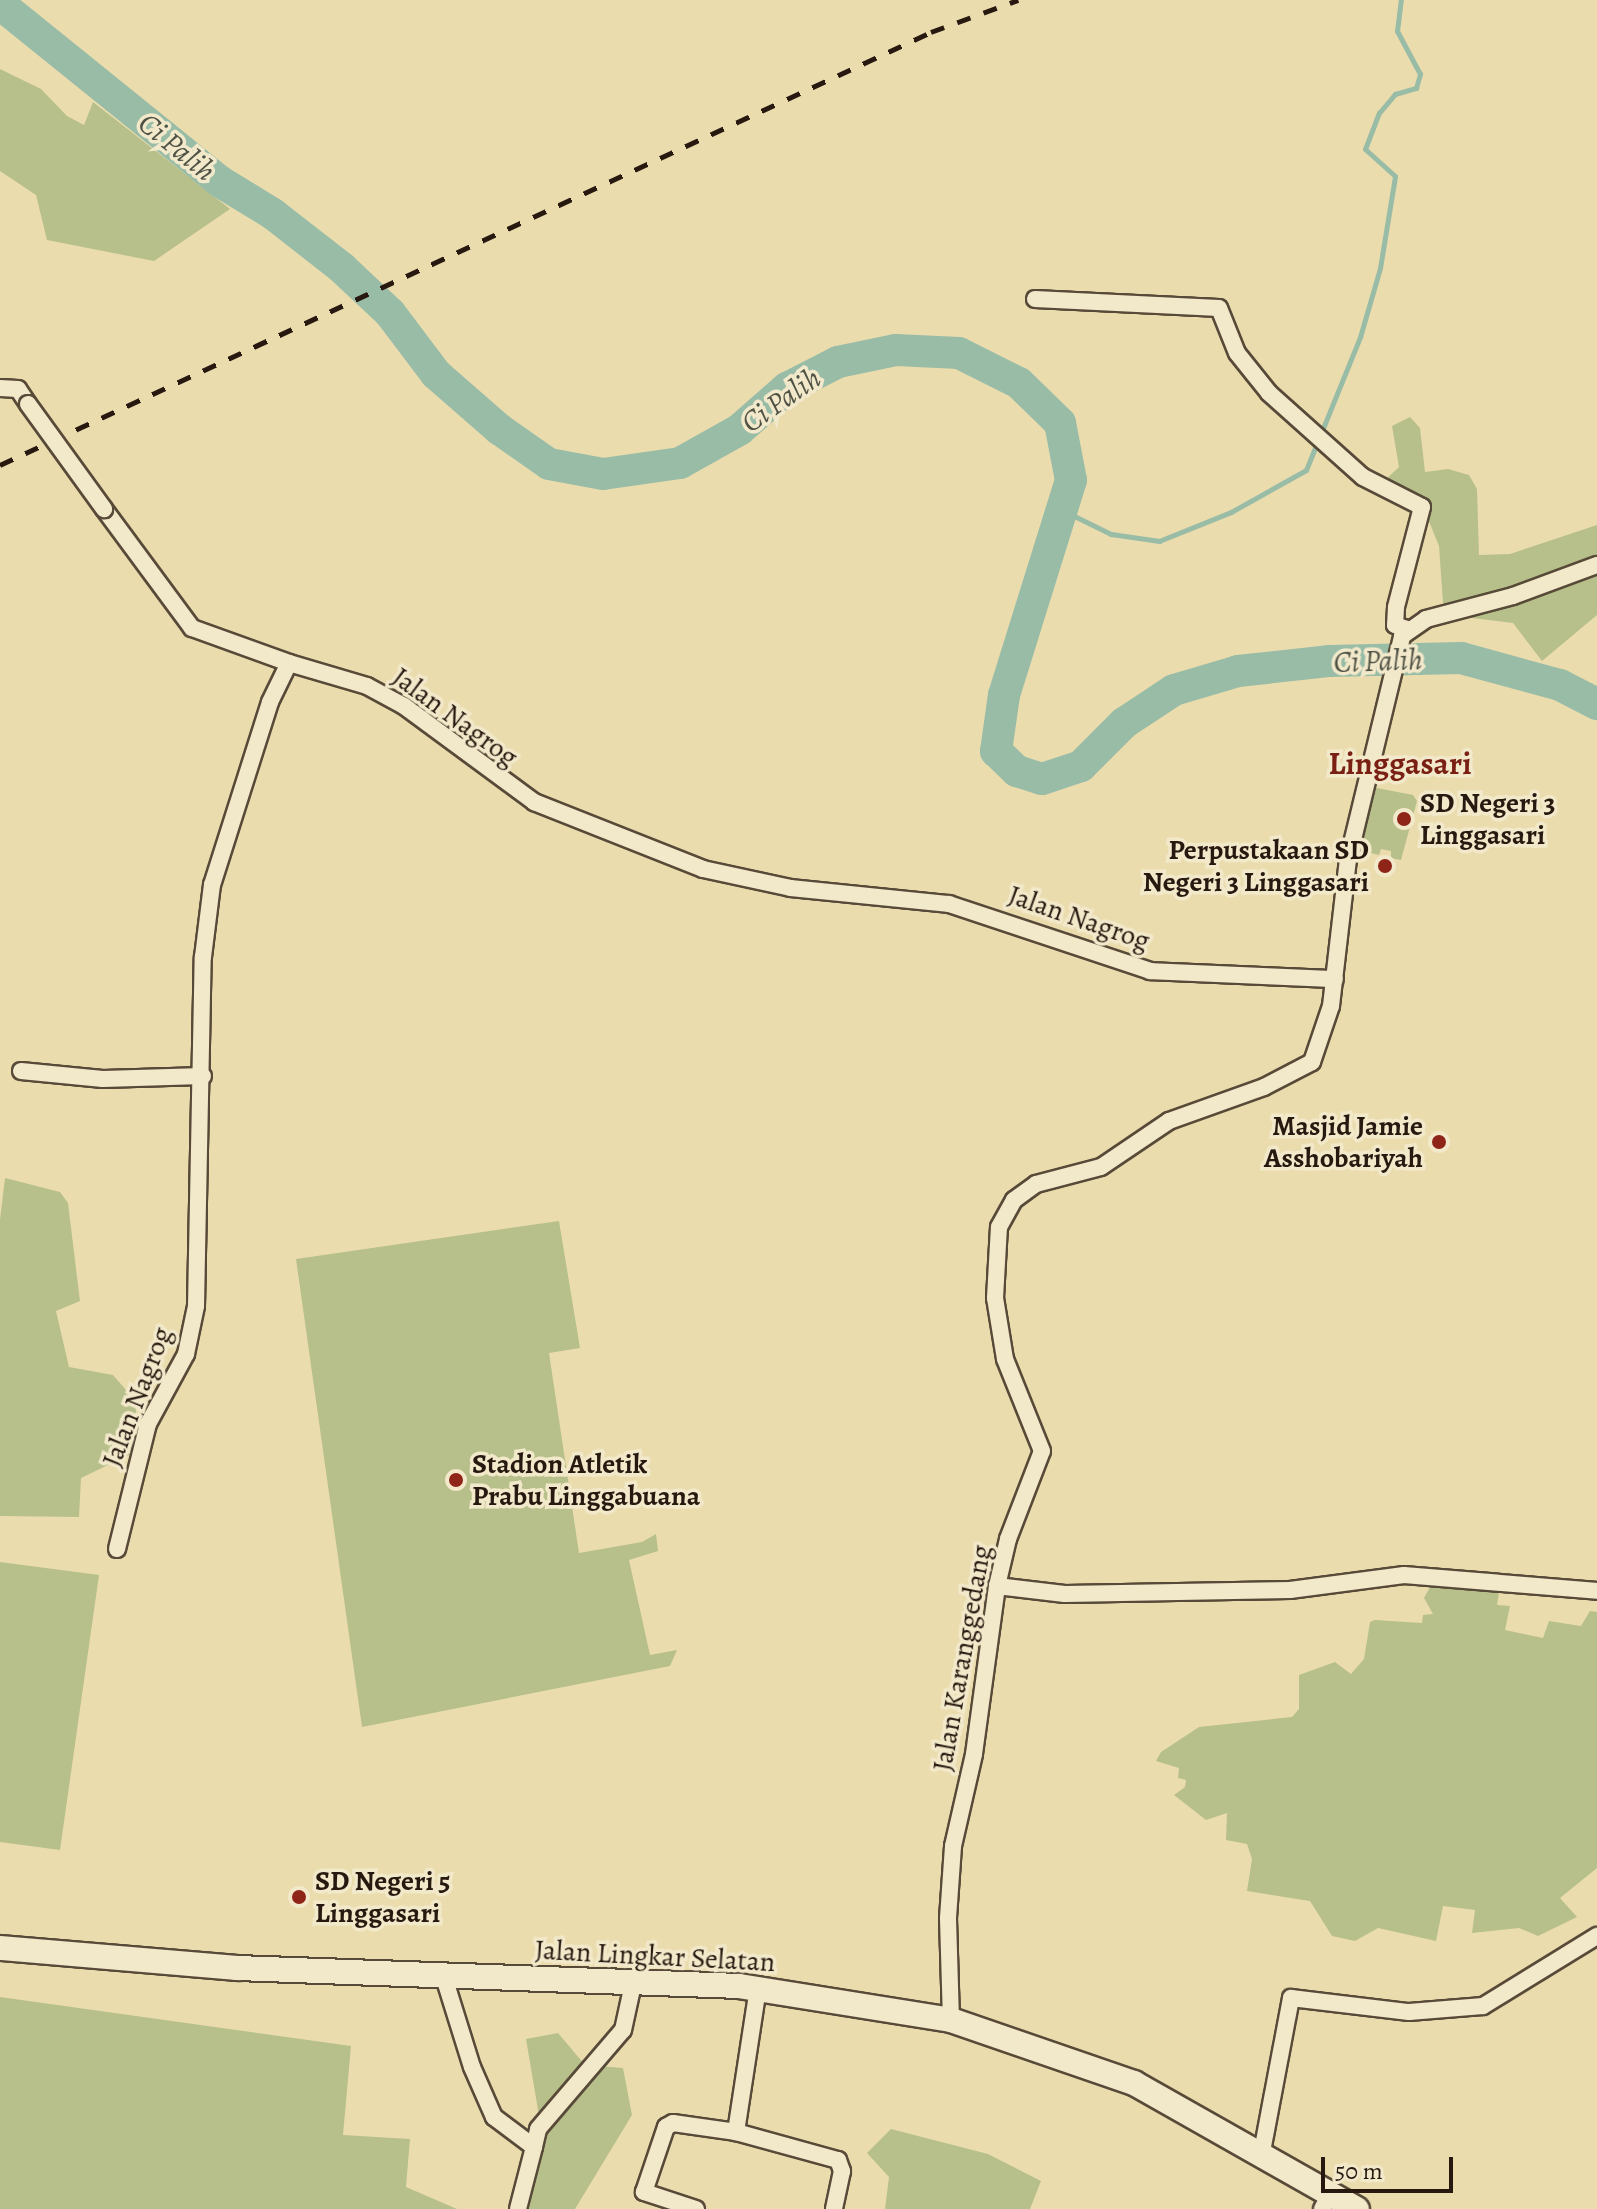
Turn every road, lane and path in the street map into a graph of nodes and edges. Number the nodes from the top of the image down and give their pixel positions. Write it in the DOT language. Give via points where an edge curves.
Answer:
graph roads {
  1 [pos="1035,299"];
  2 [pos="0,388"];
  3 [pos="1597,565"];
  4 [pos="1404,633"];
  5 [pos="289,663"];
  6 [pos="1335,979"];
  7 [pos="21,1071"];
  8 [pos="203,1076"];
  9 [pos="117,1549"];
  10 [pos="997,1586"];
  11 [pos="1597,1591"];
  12 [pos="1597,1936"];
  13 [pos="0,1948"];
  14 [pos="443,1974"];
  15 [pos="633,1984"];
  16 [pos="758,1988"];
  17 [pos="951,2020"];
  18 [pos="736,2132"];
  19 [pos="534,2147"];
  20 [pos="1261,2157"];
  21 [pos="1326,2202"];
  22 [pos="689,2208"];
  23 [pos="518,2209"];
  24 [pos="834,2209"];
  25 [pos="1357,2209"];
  1 -- 4 [label="street" via="1216,305 1251,373 1363,477 1418,503 1423,512 1395,623"];
  2 -- 5 [label="street, bridge" via="18,389 192,628"];
  3 -- 4 [label="street" via="1513,596 1446,612"];
  4 -- 6 [label="street, Jalan Karanggedang" via="1348,860"];
  5 -- 6 [label="street, Jalan Nagrog" via="367,686 404,706 534,802 703,869 791,888 949,904 1150,971"];
  5 -- 8 [label="street, Jalan Nagrog" via="270,702 212,885 203,957"];
  6 -- 10 [label="street, Jalan Karanggedang" via="1312,1062 1264,1087 1169,1121 1101,1167 1036,1184 1006,1210 994,1244 995,1298 1005,1359 1042,1451 1008,1539"];
  7 -- 8 [label="street" via="103,1079"];
  8 -- 9 [label="street, Jalan Nagrog" via="196,1306 186,1354 148,1424"];
  10 -- 11 [label="street" via="1065,1594 1290,1590 1404,1575"];
  10 -- 17 [label="street, Jalan Karanggedang" via="974,1754 953,1846 948,1918"];
  12 -- 20 [label="street" via="1483,2006 1409,2012 1291,1998"];
  13 -- 14 [label="street, Jalan Lingkar Selatan" via="237,1968"];
  14 -- 15 [label="street, Jalan Lingkar Selatan"];
  14 -- 19 [label="street" via="494,2117"];
  15 -- 16 [label="street, Jalan Lingkar Selatan"];
  15 -- 19 [label="street" via="623,2030 538,2129"];
  16 -- 17 [label="street, Jalan Lingkar Selatan"];
  16 -- 18 [label="street"];
  17 -- 20 [label="street, Jalan Lingkar Selatan" via="1134,2083"];
  18 -- 22 [label="street" via="667,2124 644,2192"];
  18 -- 24 [label="street" via="838,2160 842,2171"];
  19 -- 23 [label="street"];
  20 -- 21 [label="street, Jalan Lingkar Selatan"];
  21 -- 25 [label="street, Jalan Lingkar Selatan"];
}
